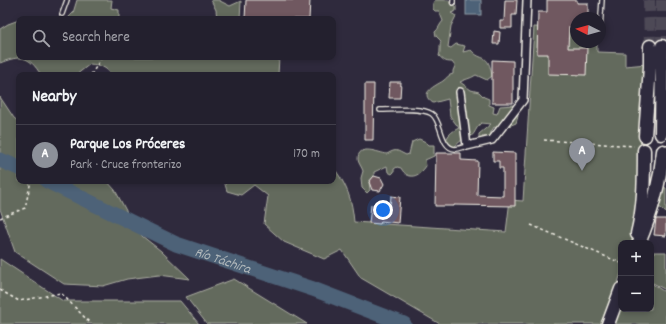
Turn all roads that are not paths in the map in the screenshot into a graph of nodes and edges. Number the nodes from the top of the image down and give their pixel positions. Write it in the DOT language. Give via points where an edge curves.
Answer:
graph roads {
  1 [pos="67,0"];
  2 [pos="527,0"];
  3 [pos="602,0"];
  4 [pos="601,12"];
  5 [pos="62,14"];
  6 [pos="650,46"];
  7 [pos="662,46"];
  8 [pos="460,92"];
  9 [pos="380,110"];
  10 [pos="664,143"];
  11 [pos="642,144"];
  12 [pos="467,146"];
  13 [pos="636,240"];
  14 [pos="640,240"];
  15 [pos="618,297"];
  16 [pos="608,324"];
  1 -- 5 [label="lane"];
  2 -- 12 [label="street" via="523,100 492,140"];
  3 -- 4 [label="lane"];
  6 -- 11 [label="highway"];
  7 -- 10 [label="highway"];
  8 -- 12 [label="street"];
  9 -- 12 [label="lane" via="425,110 436,118 448,146 455,149"];
  10 -- 11 [label="highway" via="653,132"];
  10 -- 11 [label="highway" via="660,154 653,155 646,152"];
  10 -- 14 [label="highway" via="658,187"];
  11 -- 13 [label="highway" via="643,199"];
  15 -- 16 [label="highway"];
}
